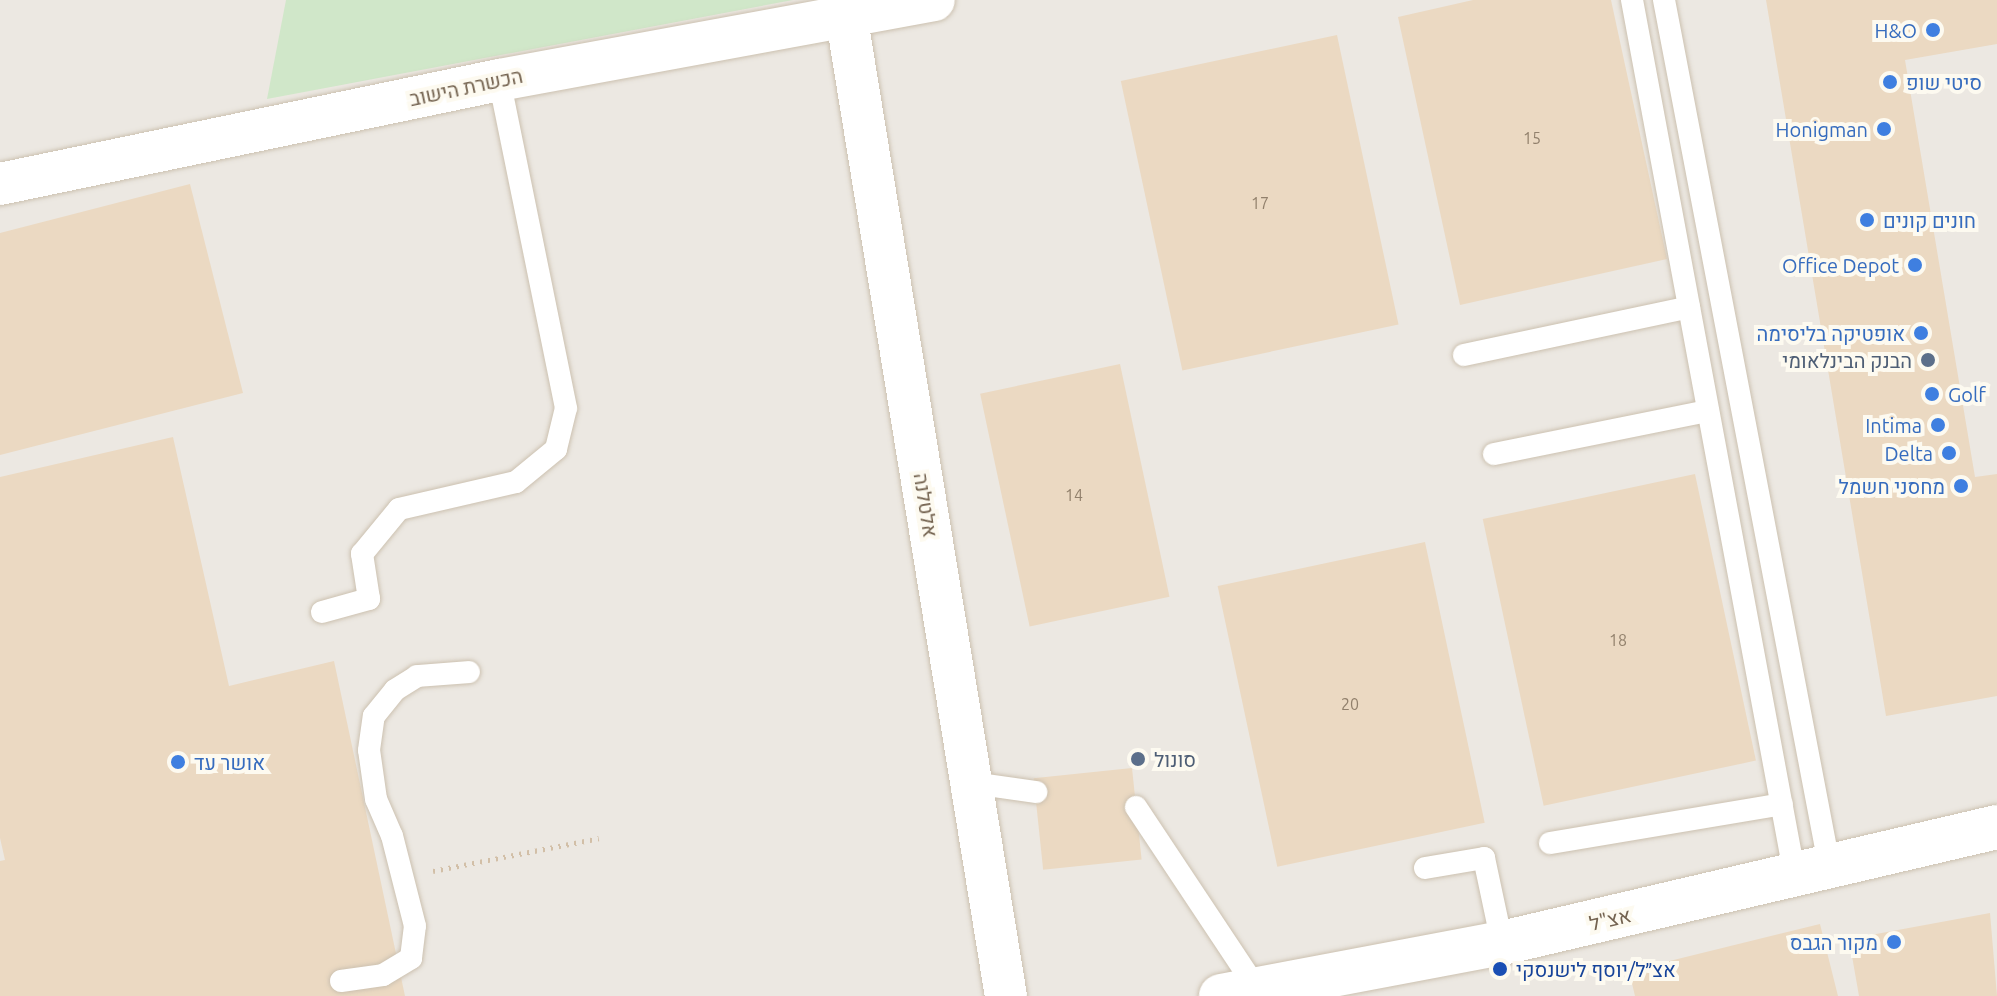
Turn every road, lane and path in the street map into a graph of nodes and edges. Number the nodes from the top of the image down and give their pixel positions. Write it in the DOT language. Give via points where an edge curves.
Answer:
graph roads {
  1 [pos="934,0"];
  2 [pos="1632,0"];
  3 [pos="1664,0"];
  4 [pos="846,14"];
  5 [pos="499,80"];
  6 [pos="0,184"];
  7 [pos="1689,307"];
  8 [pos="1464,355"];
  9 [pos="1708,411"];
  10 [pos="1494,454"];
  11 [pos="322,612"];
  12 [pos="469,672"];
  13 [pos="972,783"];
  14 [pos="1036,792"];
  15 [pos="1782,804"];
  16 [pos="1136,807"];
  17 [pos="1997,827"];
  18 [pos="599,838"];
  19 [pos="1550,843"];
  20 [pos="1425,868"];
  21 [pos="433,871"];
  22 [pos="1813,873"];
  23 [pos="1502,943"];
  24 [pos="341,981"];
  25 [pos="1239,992"];
  26 [pos="1006,996"];
  1 -- 4 [label="street, הכשרת הישוב"];
  2 -- 7 [label="lane"];
  3 -- 22 [label="lane"];
  4 -- 5 [label="street, הכשרת הישוב"];
  4 -- 13 [label="street, אלטלנה"];
  5 -- 6 [label="street, הכשרת הישוב"];
  5 -- 11 [label="lane" via="566,408 556,449 516,482 399,509 362,554 369,599"];
  7 -- 8 [label="lane"];
  7 -- 9 [label="lane"];
  9 -- 10 [label="lane"];
  9 -- 15 [label="lane"];
  12 -- 24 [label="lane" via="417,676 395,690 374,716 369,750 376,799 415,926 403,966"];
  13 -- 14 [label="lane"];
  13 -- 26 [label="street, אלטלנה"];
  15 -- 19 [label="lane"];
  15 -- 22 [label="lane"];
  16 -- 25 [label="lane"];
  17 -- 22 [label="street, אצ\"ל"];
  18 -- 21 [label="path"];
  20 -- 23 [label="lane" via="1484,858"];
  22 -- 23 [label="street, אצ\"ל"];
  23 -- 25 [label="street, אצ\"ל"];
}
